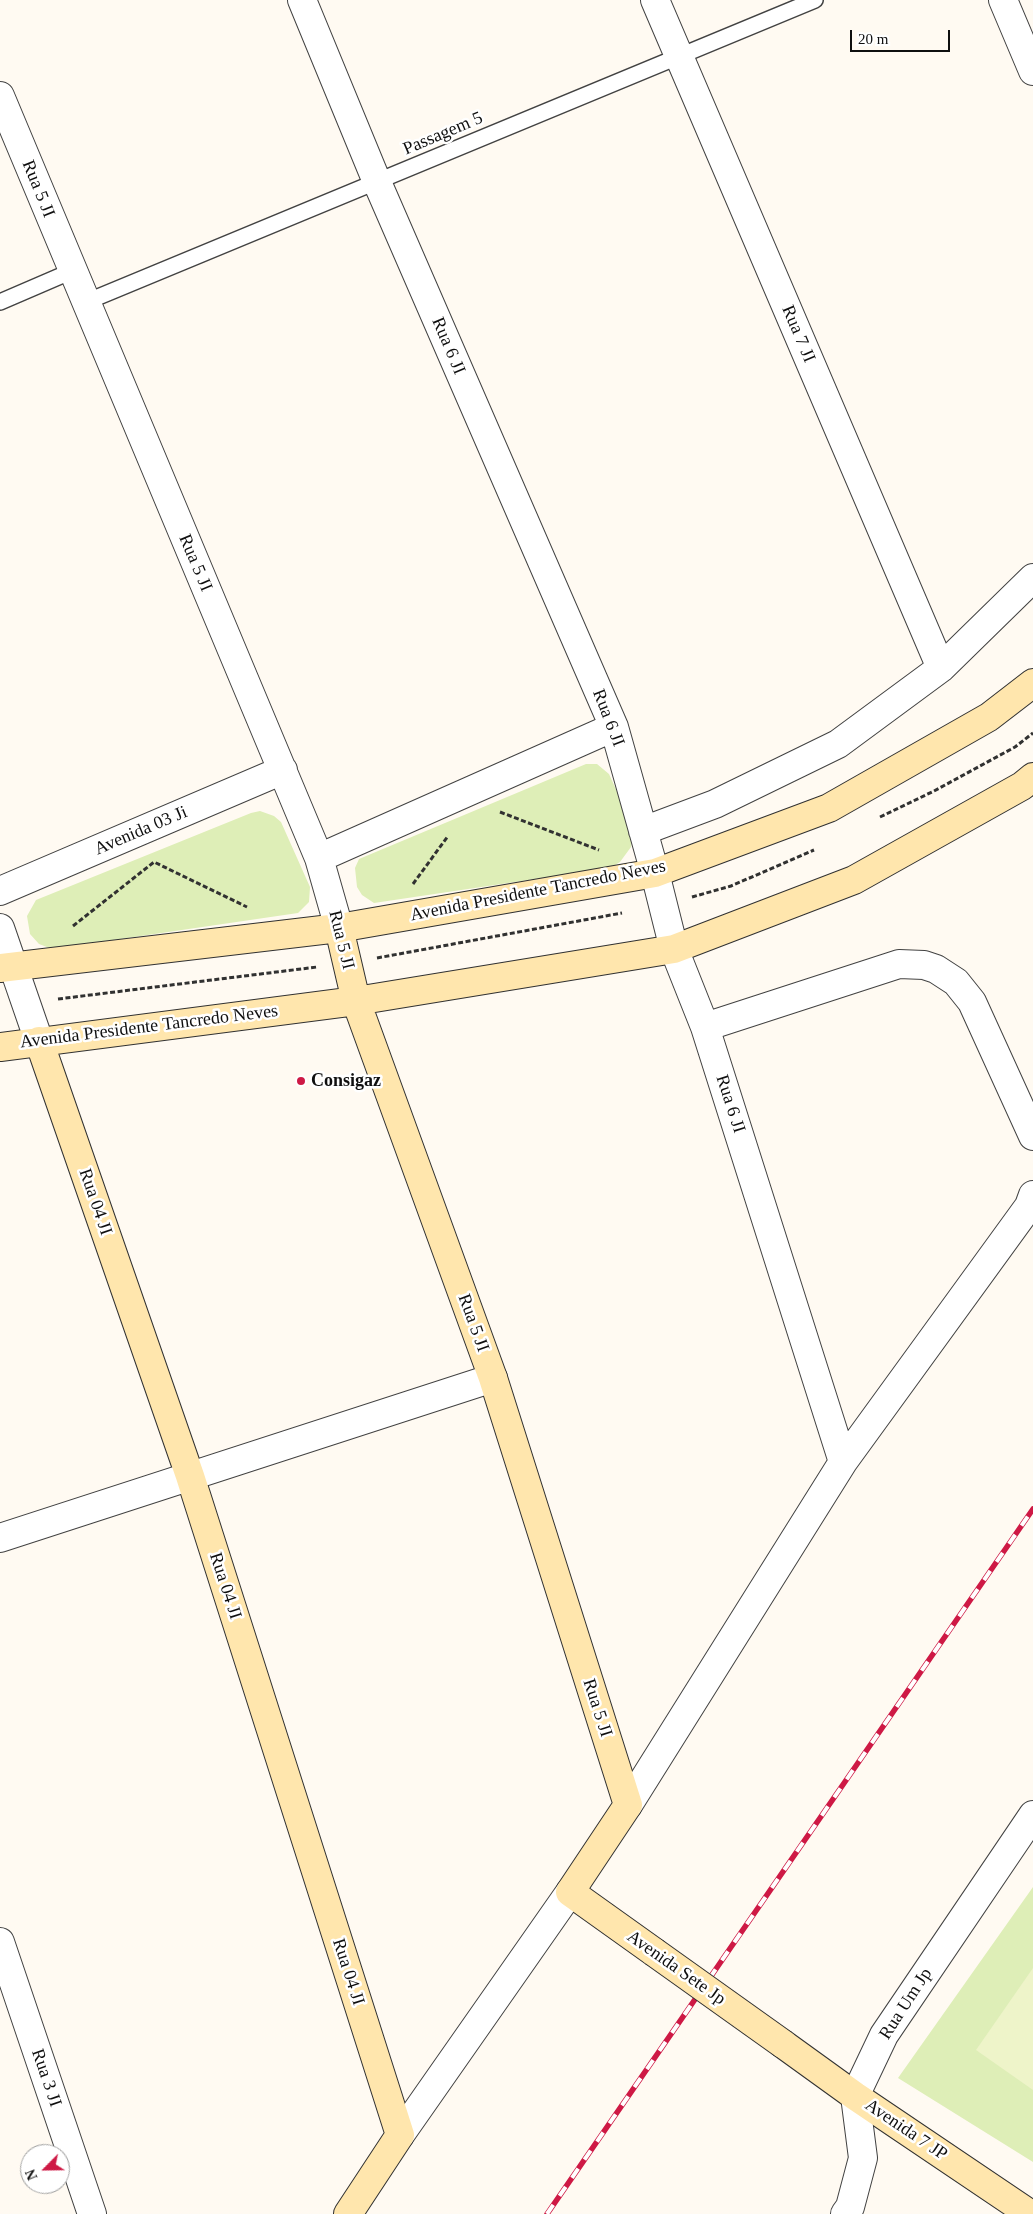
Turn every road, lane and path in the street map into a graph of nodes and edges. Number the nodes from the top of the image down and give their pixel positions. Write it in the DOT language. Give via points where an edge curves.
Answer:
graph roads {
  1 [pos="302,0"];
  2 [pos="655,0"];
  3 [pos="815,0"];
  4 [pos="1003,0"];
  5 [pos="1025,28"];
  6 [pos="680,56"];
  7 [pos="1033,71"];
  8 [pos="0,96"];
  9 [pos="377,182"];
  10 [pos="72,271"];
  11 [pos="0,302"];
  12 [pos="86,302"];
  13 [pos="1033,578"];
  14 [pos="941,668"];
  15 [pos="1033,683"];
  16 [pos="614,728"];
  17 [pos="283,770"];
  18 [pos="1033,777"];
  19 [pos="492,809"];
  20 [pos="643,831"];
  21 [pos="450,833"];
  22 [pos="601,851"];
  23 [pos="319,858"];
  24 [pos="655,872"];
  25 [pos="0,891"];
  26 [pos="249,908"];
  27 [pos="385,920"];
  28 [pos="0,928"];
  29 [pos="71,928"];
  30 [pos="339,928"];
  31 [pos="674,949"];
  32 [pos="7,967"];
  33 [pos="356,1001"];
  34 [pos="705,1027"];
  35 [pos="39,1041"];
  36 [pos="0,1047"];
  37 [pos="1033,1136"];
  38 [pos="1033,1195"];
  39 [pos="493,1378"];
  40 [pos="843,1462"];
  41 [pos="190,1476"];
  42 [pos="0,1538"];
  43 [pos="628,1805"];
  44 [pos="1033,1816"];
  45 [pos="570,1892"];
  46 [pos="0,1942"];
  47 [pos="783,2044"];
  48 [pos="855,2096"];
  49 [pos="400,2135"];
  50 [pos="92,2214"];
  51 [pos="348,2214"];
  52 [pos="845,2214"];
  53 [pos="1030,2214"];
  1 -- 9 [label="street, Rua 6 JI"];
  2 -- 6 [label="street, Rua 7 JI"];
  3 -- 6 [label="lane, Passagem 5"];
  4 -- 5 [label="street"];
  5 -- 7 [label="street"];
  6 -- 9 [label="lane, Passagem 5"];
  6 -- 14 [label="street, Rua 7 JI"];
  8 -- 10 [label="street, Rua 5 JI"];
  9 -- 12 [label="lane, Passagem 5"];
  9 -- 16 [label="street, Rua 6 JI"];
  10 -- 11 [label="lane"];
  10 -- 12 [label="street, Rua 5 JI"];
  12 -- 17 [label="street, Rua 5 JI"];
  13 -- 14 [label="street"];
  14 -- 20 [label="street" via="838,744 715,804"];
  15 -- 24 [label="street, Avenida Presidente Tancredo Neves" via="990,717 828,808"];
  16 -- 20 [label="street, Rua 6 JI"];
  16 -- 23 [label="street"];
  17 -- 23 [label="street, Rua 5 JI"];
  17 -- 25 [label="street, Avenida 03 Ji"];
  18 -- 31 [label="street, Avenida Presidente Tancredo Neves" via="854,880"];
  19 -- 22 [label="path"];
  20 -- 24 [label="street, Rua 6 JI"];
  21 -- 27 [label="path"];
  23 -- 30 [label="street, Rua 5 JI"];
  24 -- 27 [label="street, Avenida Presidente Tancredo Neves"];
  24 -- 31 [label="street, Rua 6 JI"];
  26 -- 29 [label="path" via="154,862"];
  27 -- 30 [label="street, Avenida Presidente Tancredo Neves"];
  28 -- 32 [label="street"];
  30 -- 32 [label="street, Avenida Presidente Tancredo Neves"];
  30 -- 33 [label="street, Rua 5 JI"];
  31 -- 33 [label="street, Avenida Presidente Tancredo Neves"];
  31 -- 34 [label="street, Rua 6 JI"];
  32 -- 35 [label="street"];
  33 -- 35 [label="street, Avenida Presidente Tancredo Neves"];
  33 -- 39 [label="street, Rua 5 JI"];
  34 -- 37 [label="street" via="899,964 924,965 956,982 972,1002"];
  34 -- 40 [label="street, Rua 6 JI"];
  35 -- 36 [label="street, Avenida Presidente Tancredo Neves"];
  35 -- 41 [label="street, Rua 04 JI"];
  38 -- 40 [label="street"];
  39 -- 41 [label="street"];
  39 -- 43 [label="street, Rua 5 JI"];
  40 -- 43 [label="street"];
  41 -- 42 [label="street"];
  41 -- 49 [label="street, Rua 04 JI"];
  43 -- 45 [label="street"];
  44 -- 48 [label="street, Rua Um Jp" via="884,2035"];
  45 -- 47 [label="street, Avenida Sete Jp, bridge"];
  45 -- 49 [label="street"];
  46 -- 50 [label="street, Rua 3 JI"];
  47 -- 48 [label="street, Avenida 7 JP"];
  48 -- 52 [label="street" via="863,2158 850,2208"];
  48 -- 53 [label="street, Avenida 7 JP"];
  49 -- 51 [label="street"];
}
